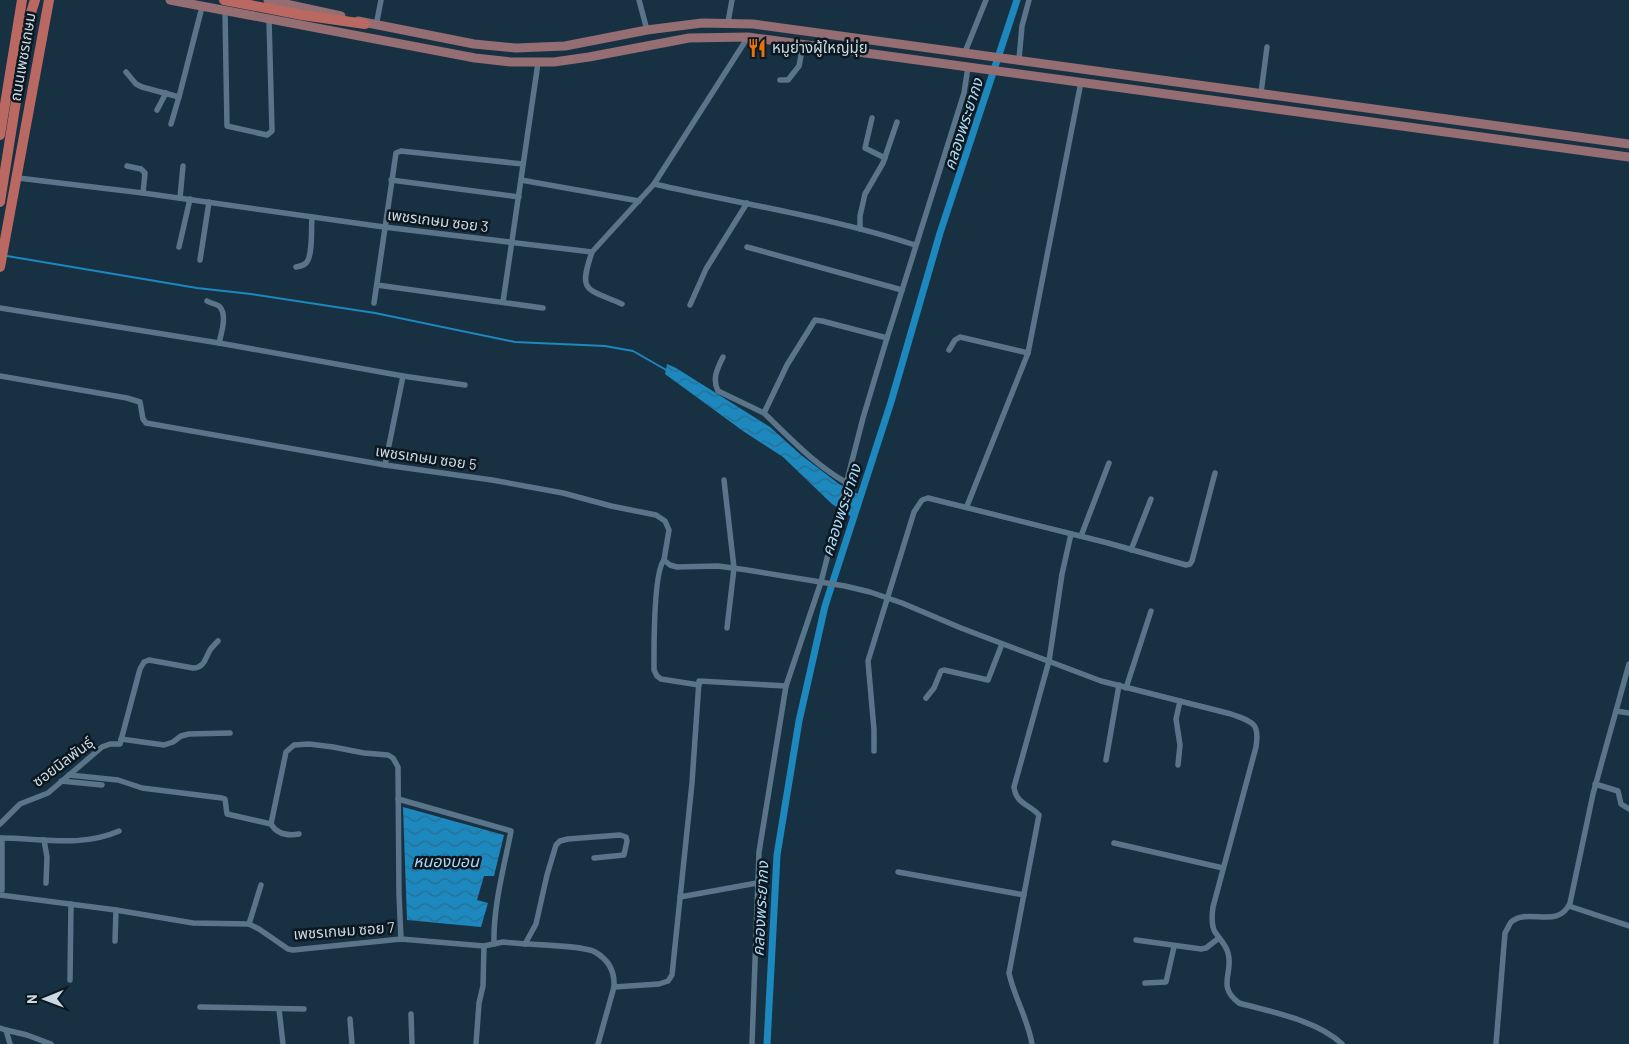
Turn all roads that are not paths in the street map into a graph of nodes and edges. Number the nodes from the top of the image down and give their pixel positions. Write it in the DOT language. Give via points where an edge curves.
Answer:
graph roads {
  1 [pos="22,0"];
  2 [pos="35,0"];
  3 [pos="170,0"];
  4 [pos="224,0"];
  5 [pos="268,0"];
  6 [pos="381,0"];
  7 [pos="639,0"];
  8 [pos="732,0"];
  9 [pos="986,0"];
  10 [pos="1029,0"];
  11 [pos="49,3"];
  12 [pos="202,7"];
  13 [pos="225,11"];
  14 [pos="269,18"];
  15 [pos="728,22"];
  16 [pos="371,25"];
  17 [pos="647,30"];
  18 [pos="748,37"];
  19 [pos="803,45"];
  20 [pos="1267,47"];
  21 [pos="965,52"];
  22 [pos="1019,59"];
  23 [pos="538,63"];
  24 [pos="970,67"];
  25 [pos="126,72"];
  26 [pos="780,80"];
  27 [pos="1081,82"];
  28 [pos="1262,93"];
  29 [pos="166,94"];
  30 [pos="180,97"];
  31 [pos="1343,104"];
  32 [pos="157,110"];
  33 [pos="1342,117"];
  34 [pos="872,118"];
  35 [pos="897,122"];
  36 [pos="171,124"];
  37 [pos="0,135"];
  38 [pos="1629,144"];
  39 [pos="1629,157"];
  40 [pos="885,158"];
  41 [pos="524,164"];
  42 [pos="128,166"];
  43 [pos="183,166"];
  44 [pos="18,178"];
  45 [pos="391,180"];
  46 [pos="521,180"];
  47 [pos="654,184"];
  48 [pos="143,193"];
  49 [pos="519,197"];
  50 [pos="180,198"];
  51 [pos="190,199"];
  52 [pos="640,201"];
  53 [pos="0,202"];
  54 [pos="209,202"];
  55 [pos="747,202"];
  56 [pos="312,216"];
  57 [pos="384,227"];
  58 [pos="860,229"];
  59 [pos="512,242"];
  60 [pos="915,245"];
  61 [pos="179,247"];
  62 [pos="747,247"];
  63 [pos="592,252"];
  64 [pos="200,260"];
  65 [pos="0,267"];
  66 [pos="296,267"];
  67 [pos="377,285"];
  68 [pos="902,290"];
  69 [pos="207,301"];
  70 [pos="503,302"];
  71 [pos="374,303"];
  72 [pos="622,304"];
  73 [pos="690,305"];
  74 [pos="0,308"];
  75 [pos="543,308"];
  76 [pos="886,338"];
  77 [pos="219,343"];
  78 [pos="949,350"];
  79 [pos="1028,353"];
  80 [pos="723,357"];
  81 [pos="0,376"];
  82 [pos="403,376"];
  83 [pos="465,385"];
  84 [pos="764,413"];
  85 [pos="1109,462"];
  86 [pos="385,465"];
  87 [pos="1215,473"];
  88 [pos="724,480"];
  89 [pos="846,483"];
  90 [pos="1151,499"];
  91 [pos="967,506"];
  92 [pos="1070,534"];
  93 [pos="1081,536"];
  94 [pos="1131,550"];
  95 [pos="664,560"];
  96 [pos="734,568"];
  97 [pos="822,582"];
  98 [pos="887,599"];
  99 [pos="1151,611"];
  100 [pos="726,628"];
  101 [pos="218,641"];
  102 [pos="1002,644"];
  103 [pos="1049,661"];
  104 [pos="1629,664"];
  105 [pos="699,685"];
  106 [pos="1119,685"];
  107 [pos="786,686"];
  108 [pos="1626,686"];
  109 [pos="1126,688"];
  110 [pos="926,698"];
  111 [pos="1180,701"];
  112 [pos="1616,710"];
  113 [pos="1629,714"];
  114 [pos="230,733"];
  115 [pos="120,741"];
  116 [pos="874,751"];
  117 [pos="1106,760"];
  118 [pos="1178,765"];
  119 [pos="69,775"];
  120 [pos="61,781"];
  121 [pos="1596,784"];
  122 [pos="102,785"];
  123 [pos="398,799"];
  124 [pos="1629,809"];
  125 [pos="0,824"];
  126 [pos="271,824"];
  127 [pos="119,831"];
  128 [pos="298,834"];
  129 [pos="1,838"];
  130 [pos="44,840"];
  131 [pos="1114,843"];
  132 [pos="594,858"];
  133 [pos="1223,868"];
  134 [pos="898,872"];
  135 [pos="46,883"];
  136 [pos="757,883"];
  137 [pos="261,885"];
  138 [pos="1,892"];
  139 [pos="1024,894"];
  140 [pos="680,897"];
  141 [pos="71,904"];
  142 [pos="1569,906"];
  143 [pos="116,910"];
  144 [pos="249,924"];
  145 [pos="1629,926"];
  146 [pos="1219,938"];
  147 [pos="401,939"];
  148 [pos="1136,940"];
  149 [pos="115,941"];
  150 [pos="494,944"];
  151 [pos="525,944"];
  152 [pos="484,946"];
  153 [pos="1174,947"];
  154 [pos="70,980"];
  155 [pos="1145,982"];
  156 [pos="614,987"];
  157 [pos="200,1007"];
  158 [pos="279,1009"];
  159 [pos="304,1009"];
  160 [pos="411,1014"];
  161 [pos="350,1019"];
  162 [pos="3,1029"];
  163 [pos="10,1044"];
  164 [pos="51,1044"];
  165 [pos="283,1044"];
  166 [pos="352,1044"];
  167 [pos="412,1044"];
  168 [pos="476,1044"];
  169 [pos="598,1044"];
  170 [pos="752,1044"];
  171 [pos="1032,1044"];
  172 [pos="1342,1044"];
  173 [pos="1496,1044"];
  1 -- 37 [label="highway, ถนนเพชรเกษม"];
  2 -- 53 [label="highway" via="29,19"];
  3 -- 12 [label="main road"];
  4 -- 16 [label="highway"];
  5 -- 16 [label="main road"];
  6 -- 16 [label="street"];
  7 -- 17 [label="street"];
  8 -- 15 [label="street"];
  9 -- 21 [label="street"];
  10 -- 22 [label="street" via="1022,26"];
  11 -- 44 [label="highway, ถนนเพชรเกษม"];
  12 -- 13 [label="main road"];
  12 -- 30 [label="street"];
  13 -- 14 [label="main road"];
  13 -- 14 [label="street" via="227,126 267,135 272,131"];
  14 -- 23 [label="main road" via="475,58"];
  15 -- 17 [label="main road"];
  15 -- 21 [label="main road"];
  16 -- 17 [label="main road" via="474,44 516,48 565,46"];
  18 -- 19 [label="main road"];
  18 -- 23 [label="main road" via="689,38"];
  18 -- 47 [label="street"];
  19 -- 24 [label="main road"];
  19 -- 26 [label="street" via="798,69 788,80"];
  20 -- 28 [label="street"];
  21 -- 22 [label="main road"];
  22 -- 28 [label="main road"];
  23 -- 41 [label="street"];
  24 -- 27 [label="main road"];
  24 -- 60 [label="street"];
  25 -- 29 [label="street" via="136,84"];
  27 -- 33 [label="main road"];
  27 -- 79 [label="street"];
  28 -- 31 [label="main road"];
  29 -- 30 [label="street"];
  29 -- 32 [label="street"];
  30 -- 36 [label="street"];
  31 -- 33 [label="main road"];
  31 -- 38 [label="main road"];
  33 -- 39 [label="main road"];
  34 -- 40 [label="street" via="864,148"];
  35 -- 40 [label="street"];
  40 -- 58 [label="street" via="865,194"];
  41 -- 45 [label="street" via="398,151"];
  41 -- 46 [label="street"];
  42 -- 48 [label="street" via="145,173"];
  43 -- 50 [label="street"];
  44 -- 48 [label="street, เพชรเกษม ซอย 3"];
  44 -- 65 [label="highway, ถนนเพชรเกษม"];
  45 -- 49 [label="street"];
  45 -- 57 [label="street"];
  46 -- 49 [label="street"];
  46 -- 52 [label="street"];
  47 -- 52 [label="street"];
  47 -- 55 [label="street"];
  48 -- 50 [label="street, เพชรเกษม ซอย 3"];
  49 -- 59 [label="street"];
  50 -- 51 [label="street, เพชรเกษม ซอย 3"];
  51 -- 54 [label="street, เพชรเกษม ซอย 3"];
  51 -- 61 [label="street"];
  52 -- 63 [label="street"];
  54 -- 56 [label="street, เพชรเกษม ซอย 3"];
  54 -- 64 [label="street"];
  55 -- 58 [label="street"];
  55 -- 73 [label="street" via="706,268"];
  56 -- 57 [label="street, เพชรเกษม ซอย 3"];
  56 -- 66 [label="street" via="307,263"];
  57 -- 59 [label="street, เพชรเกษม ซอย 3"];
  57 -- 67 [label="street"];
  58 -- 60 [label="street"];
  59 -- 63 [label="street, เพชรเกษม ซอย 3"];
  59 -- 70 [label="street"];
  60 -- 68 [label="street"];
  62 -- 68 [label="street"];
  63 -- 72 [label="street" via="585,272 585,284"];
  67 -- 70 [label="street"];
  67 -- 71 [label="street"];
  68 -- 76 [label="street"];
  69 -- 77 [label="street" via="220,307 223,313"];
  70 -- 75 [label="street"];
  74 -- 77 [label="street"];
  76 -- 84 [label="street" via="815,320 787,365"];
  76 -- 89 [label="street"];
  77 -- 82 [label="street"];
  78 -- 79 [label="street" via="960,337"];
  79 -- 91 [label="street"];
  80 -- 84 [label="street" via="715,379 718,392"];
  81 -- 86 [label="street, เพชรเกษม ซอย 5" via="140,402 146,423"];
  82 -- 83 [label="street"];
  82 -- 86 [label="street"];
  84 -- 89 [label="street" via="816,462"];
  85 -- 93 [label="street"];
  86 -- 95 [label="street, เพชรเกษม ซอย 5" via="492,480 656,515 665,521 669,530"];
  87 -- 94 [label="street" via="1190,564"];
  88 -- 96 [label="street"];
  89 -- 97 [label="street"];
  90 -- 94 [label="street"];
  91 -- 92 [label="street"];
  91 -- 98 [label="street" via="928,498 922,500 914,512"];
  92 -- 93 [label="street"];
  92 -- 103 [label="street"];
  93 -- 94 [label="street"];
  95 -- 96 [label="street" via="677,567"];
  95 -- 105 [label="street" via="657,593 654,670 661,679"];
  96 -- 97 [label="street"];
  96 -- 100 [label="street"];
  97 -- 98 [label="street"];
  97 -- 107 [label="street"];
  98 -- 102 [label="street"];
  98 -- 116 [label="street" via="868,661"];
  99 -- 109 [label="street"];
  101 -- 115 [label="street" via="210,648 200,667 144,662"];
  102 -- 103 [label="street"];
  102 -- 110 [label="street" via="988,680 944,670"];
  103 -- 106 [label="street"];
  103 -- 139 [label="street" via="1014,787 1020,801 1039,815"];
  104 -- 108 [label="street"];
  105 -- 107 [label="street" via="699,681"];
  105 -- 140 [label="street"];
  106 -- 109 [label="street"];
  106 -- 117 [label="street"];
  107 -- 136 [label="street" via="762,831"];
  108 -- 112 [label="street"];
  109 -- 111 [label="street"];
  111 -- 118 [label="street" via="1176,719 1180,745"];
  111 -- 133 [label="street" via="1247,720 1255,726 1258,734"];
  112 -- 113 [label="street"];
  112 -- 121 [label="street"];
  114 -- 115 [label="street" via="188,734 164,745"];
  115 -- 119 [label="street, ซอยนิลพันธุ์" via="102,747"];
  119 -- 120 [label="street, ซอยนิลพันธุ์"];
  119 -- 126 [label="street" via="222,798 225,799 227,814"];
  120 -- 122 [label="street"];
  120 -- 125 [label="street, ซอยนิลพันธุ์" via="48,793 20,804"];
  121 -- 124 [label="street" via="1618,791 1621,804"];
  121 -- 142 [label="street"];
  123 -- 126 [label="street" via="398,767 388,755 294,745 285,756"];
  123 -- 147 [label="street"];
  123 -- 150 [label="street" via="511,831 493,928"];
  126 -- 128 [label="street" via="280,833"];
  127 -- 130 [label="street" via="105,837 73,842"];
  129 -- 130 [label="street"];
  129 -- 138 [label="street"];
  130 -- 135 [label="street"];
  131 -- 133 [label="street"];
  132 -- 151 [label="street" via="624,855 626,837 568,839 556,845 536,924"];
  133 -- 146 [label="street" via="1213,907 1213,929"];
  134 -- 139 [label="street"];
  136 -- 140 [label="street"];
  136 -- 170 [label="street"];
  137 -- 144 [label="street"];
  138 -- 141 [label="street, เพชรเกษม ซอย 7"];
  139 -- 171 [label="street" via="1009,973"];
  140 -- 156 [label="street" via="672,975 668,981"];
  141 -- 143 [label="street, เพชรเกษม ซอย 7"];
  141 -- 154 [label="street"];
  142 -- 145 [label="street"];
  142 -- 173 [label="street" via="1555,916 1522,917 1512,922 1505,933"];
  143 -- 144 [label="street, เพชรเกษม ซอย 7" via="193,923"];
  143 -- 149 [label="street"];
  144 -- 147 [label="street, เพชรเกษม ซอย 7" via="293,950"];
  146 -- 153 [label="street" via="1201,949"];
  146 -- 172 [label="street" via="1229,958 1227,979 1230,996 1239,1003 1311,1025"];
  147 -- 152 [label="street, เพชรเกษม ซอย 7"];
  148 -- 153 [label="street"];
  150 -- 151 [label="street, เพชรเกษม ซอย 7"];
  150 -- 152 [label="street, เพชรเกษม ซอย 7"];
  151 -- 156 [label="street, เพชรเกษม ซอย 7" via="593,951 611,967"];
  152 -- 168 [label="street"];
  153 -- 155 [label="street" via="1166,982"];
  156 -- 169 [label="street, เพชรเกษม ซอย 7"];
  157 -- 158 [label="street"];
  158 -- 159 [label="street"];
  158 -- 165 [label="street"];
  160 -- 167 [label="street"];
  161 -- 166 [label="street"];
  162 -- 163 [label="street"];
  162 -- 164 [label="street"];
}
